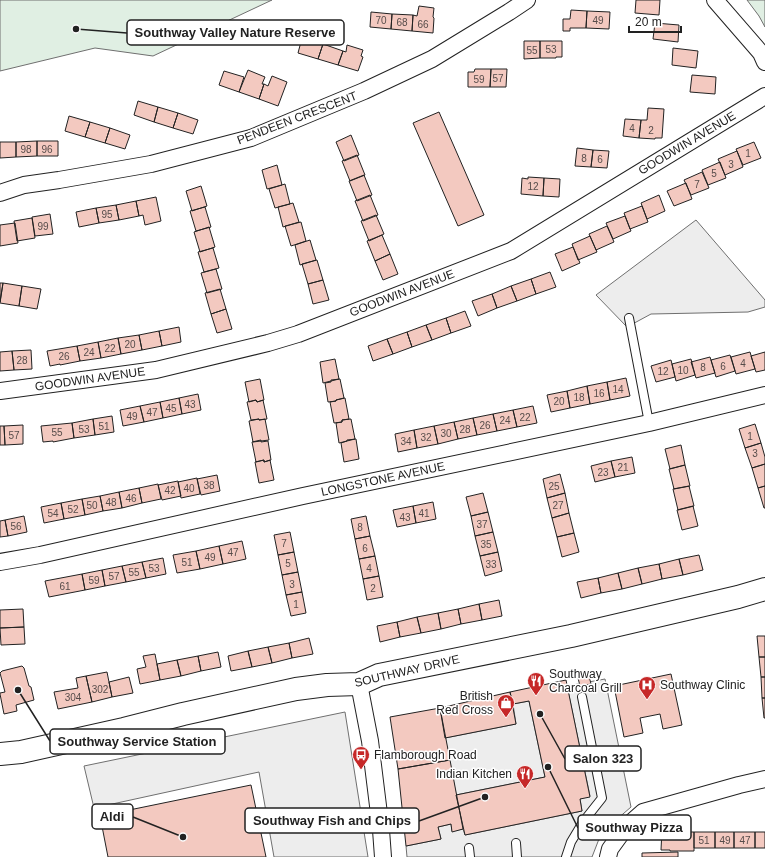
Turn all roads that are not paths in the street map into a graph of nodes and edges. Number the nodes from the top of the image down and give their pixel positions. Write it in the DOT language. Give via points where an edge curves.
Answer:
graph roads {
  1 [pos="527,0"];
  2 [pos="715,0"];
  3 [pos="765,62"];
  4 [pos="765,96"];
  5 [pos="0,193"];
  6 [pos="629,318"];
  7 [pos="0,391"];
  8 [pos="765,395"];
  9 [pos="649,423"];
  10 [pos="0,562"];
  11 [pos="765,589"];
  12 [pos="359,684"];
  13 [pos="582,697"];
  14 [pos="0,754"];
  15 [pos="765,779"];
  16 [pos="516,843"];
  17 [pos="469,848"];
  18 [pos="383,857"];
  19 [pos="470,857"];
  20 [pos="517,857"];
  21 [pos="566,857"];
  22 [pos="608,857"];
  1 -- 5 [label="street, PENDEEN CRESCENT" via="432,59 364,91 251,138 150,164 24,185"];
  2 -- 3 [label="street" via="761,53"];
  4 -- 7 [label="street, GOODWIN AVENUE" via="511,251 298,334 156,370"];
  6 -- 9 [label="lane"];
  8 -- 9 [label="street, LONGSTONE AVENUE"];
  9 -- 10 [label="street, LONGSTONE AVENUE"];
  11 -- 12 [label="street, SOUTHWAY DRIVE" via="571,636 379,675"];
  12 -- 14 [label="street, SOUTHWAY DRIVE" via="296,689 28,750"];
  12 -- 18 [label="street" via="370,741"];
  13 -- 21 [label="lane" via="602,798 583,822 571,842"];
  15 -- 22 [label="street" via="643,812 626,827 610,849"];
  16 -- 20 [label="lane"];
  17 -- 19 [label="lane"];
}
